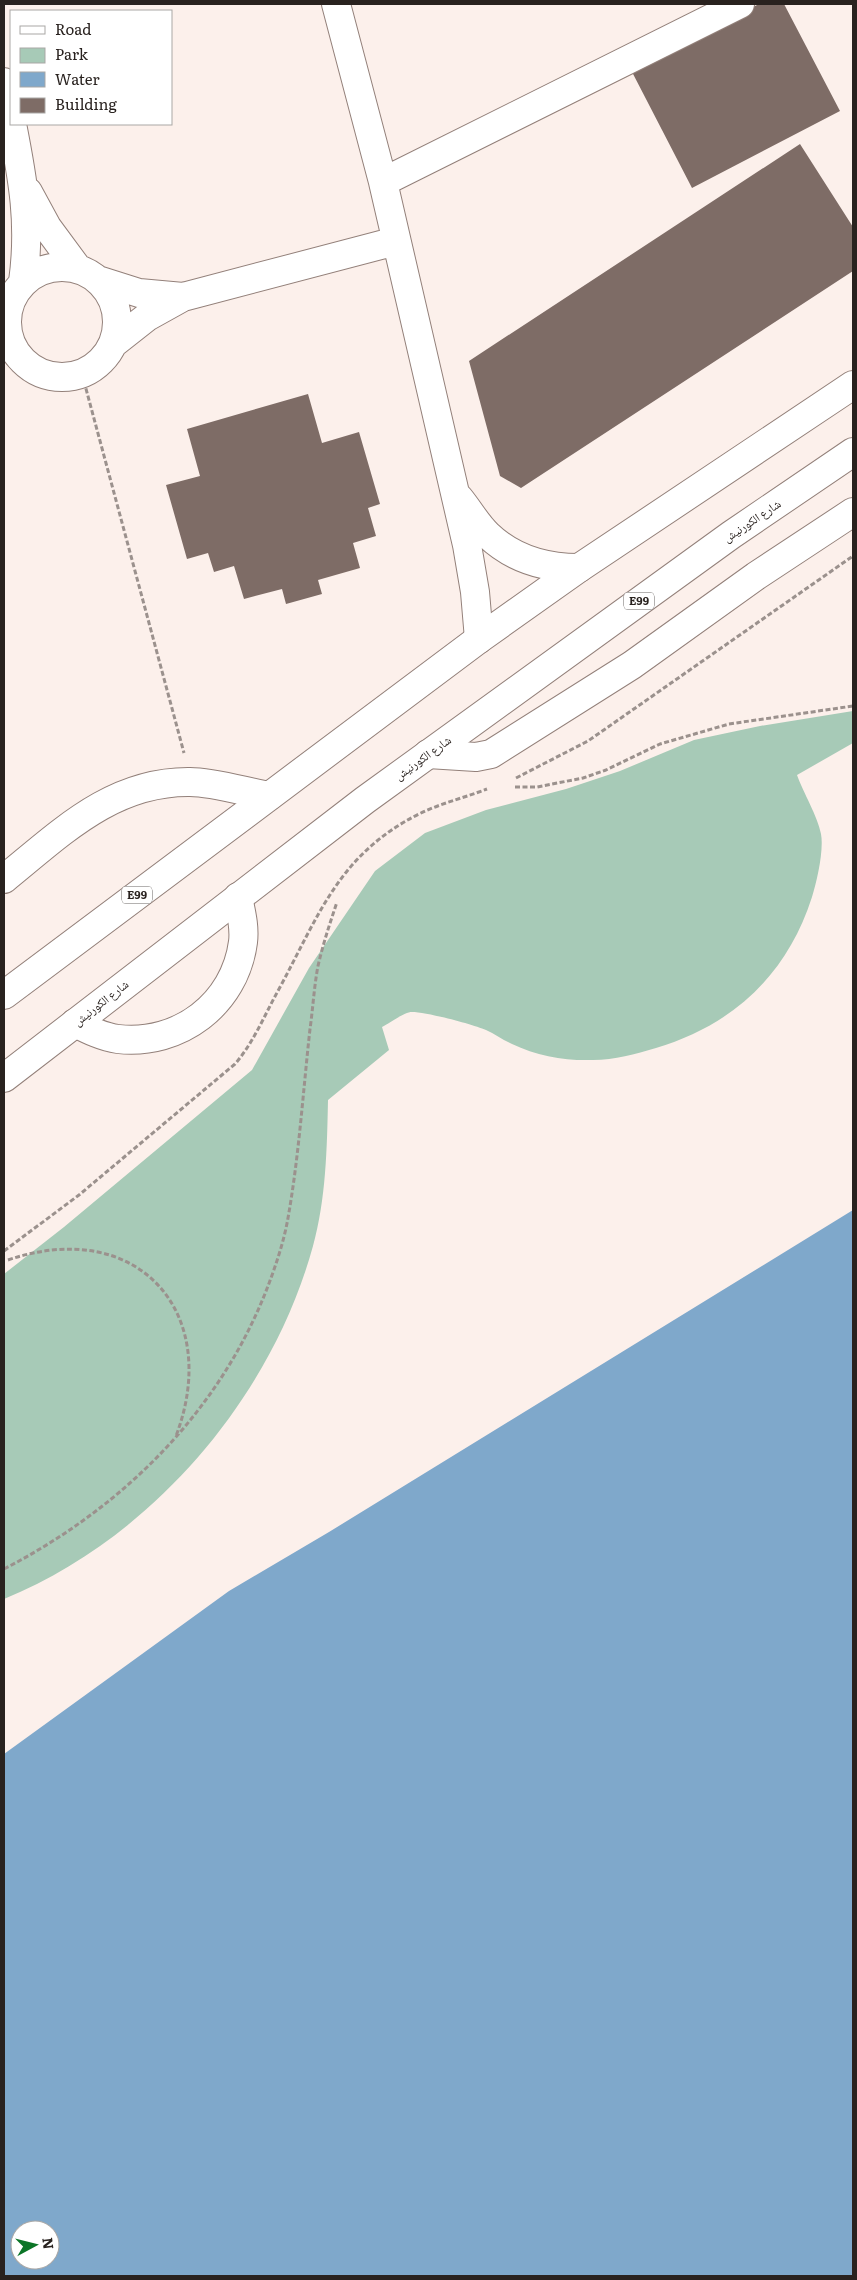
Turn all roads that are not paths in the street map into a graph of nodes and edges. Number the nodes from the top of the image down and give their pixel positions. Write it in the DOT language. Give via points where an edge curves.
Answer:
graph roads {
  1 [pos="336,4"];
  2 [pos="740,4"];
  3 [pos="4,82"];
  4 [pos="10,112"];
  5 [pos="13,125"];
  6 [pos="23,182"];
  7 [pos="382,182"];
  8 [pos="396,241"];
  9 [pos="88,274"];
  10 [pos="23,282"];
  11 [pos="182,297"];
  12 [pos="114,343"];
  13 [pos="11,363"];
  14 [pos="853,385"];
  15 [pos="853,452"];
  16 [pos="452,489"];
  17 [pos="853,512"];
  18 [pos="579,568"];
  19 [pos="479,639"];
  20 [pos="428,754"];
  21 [pos="269,796"];
  22 [pos="4,879"];
  23 [pos="238,897"];
  24 [pos="4,995"];
  25 [pos="75,1023"];
  26 [pos="4,1078"];
  1 -- 7 [label="main road"];
  2 -- 7 [label="main road"];
  3 -- 4 [label="main road"];
  5 -- 6 [label="main road"];
  6 -- 9 [label="main road" via="48,227"];
  6 -- 10 [label="main road" via="28,232"];
  7 -- 8 [label="main road"];
  8 -- 11 [label="main road"];
  8 -- 16 [label="main road"];
  9 -- 10 [label="main road" via="58,267 40,271"];
  9 -- 11 [label="main road" via="139,293"];
  9 -- 12 [label="main road" via="109,292 116,309"];
  10 -- 13 [label="main road" via="8,311 6,327 11,343"];
  11 -- 12 [label="main road" via="147,317"];
  12 -- 13 [label="main road" via="101,362 82,374 65,378 48,376"];
  14 -- 18 [label="main road, E99"];
  15 -- 20 [label="main road, شارع الكورنيش / E99" via="730,535"];
  16 -- 18 [label="main road" via="488,535 508,550 546,565"];
  16 -- 19 [label="main road" via="471,568"];
  17 -- 20 [label="main road" via="756,576 632,665 490,754 476,757"];
  18 -- 19 [label="main road, E99"];
  19 -- 21 [label="main road, E99"];
  20 -- 23 [label="main road, شارع الكورنيش / E99"];
  21 -- 22 [label="main road" via="192,782 162,783 134,790 82,816"];
  21 -- 24 [label="main road, E99"];
  23 -- 25 [label="main road, شارع الكورنيش / E99"];
  23 -- 25 [label="main road" via="243,941 238,964 230,984 201,1018 182,1029 139,1040 95,1033"];
  25 -- 26 [label="main road, شارع الكورنيش / E99"];
}
